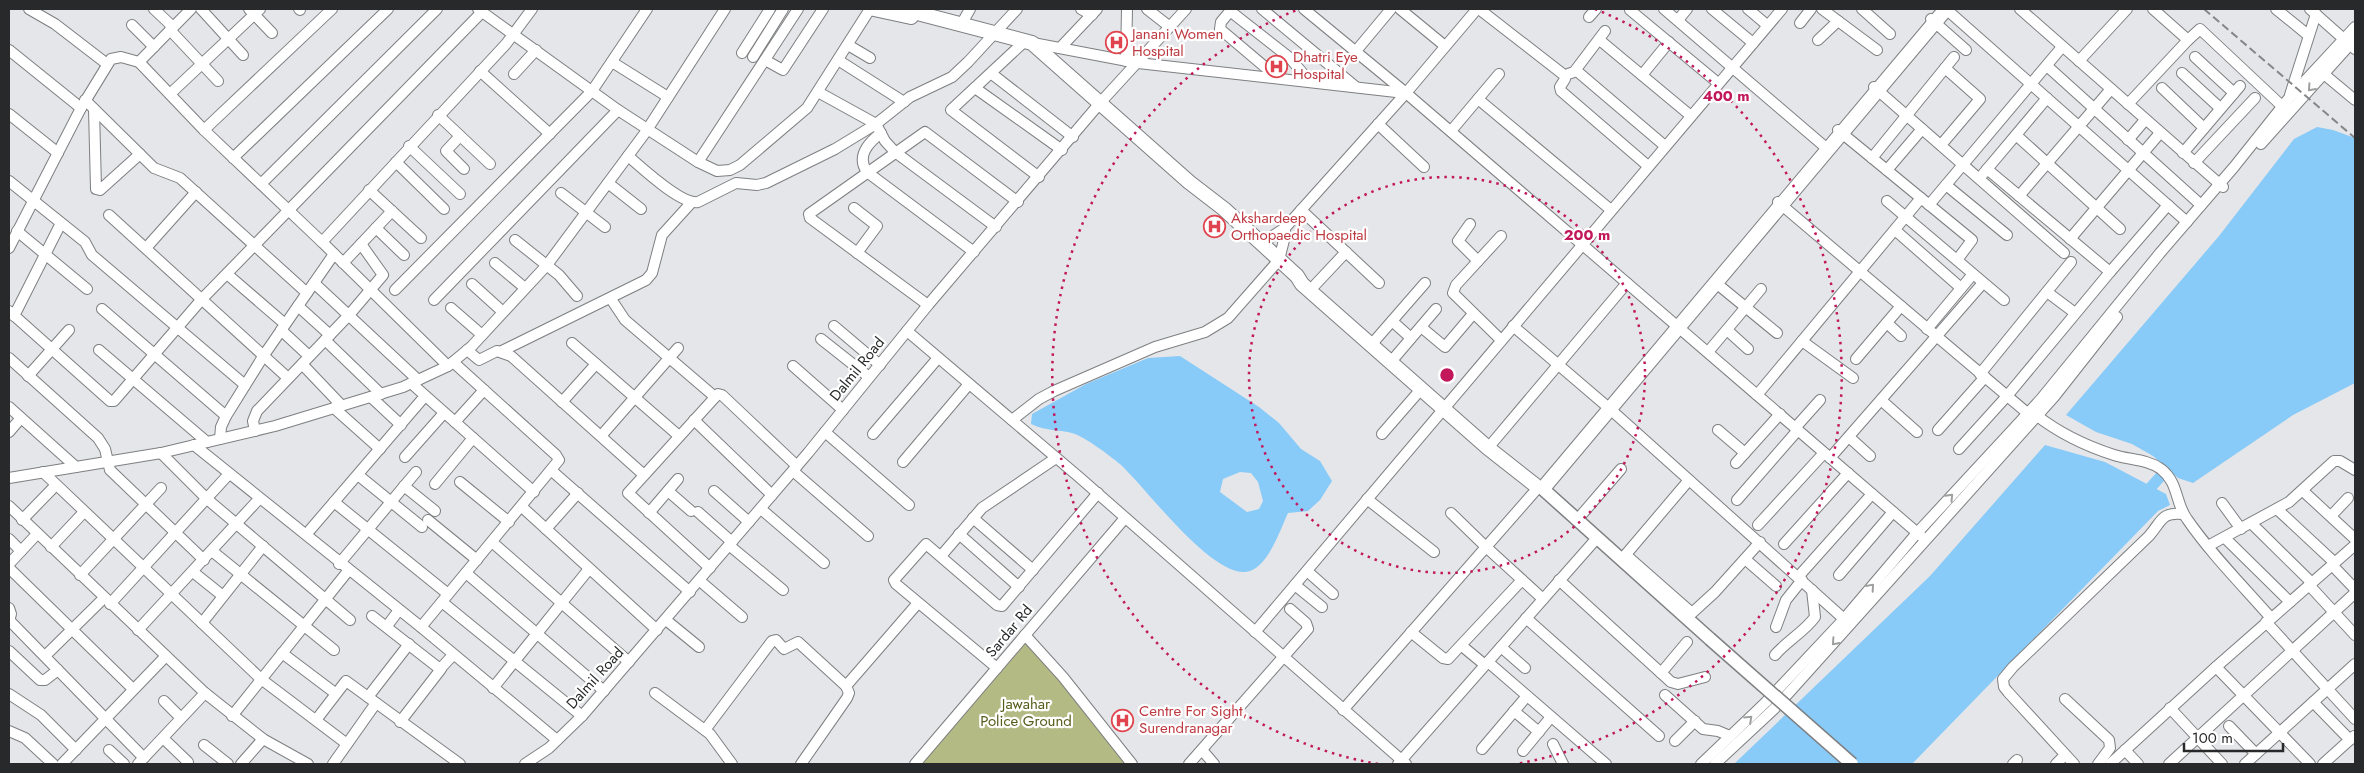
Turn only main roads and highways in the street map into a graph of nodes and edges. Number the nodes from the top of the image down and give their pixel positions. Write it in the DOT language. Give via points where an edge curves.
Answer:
graph roads {
  1 [pos="874,9"];
  2 [pos="1946,9"];
  3 [pos="901,11"];
  4 [pos="1935,17"];
  5 [pos="1840,132"];
  6 [pos="1780,203"];
  7 [pos="1676,325"];
  8 [pos="1374,343"];
  9 [pos="1446,405"];
  10 [pos="1540,486"];
  11 [pos="1852,764"];
  1 -- 3 [label="highway"];
  2 -- 4 [label="highway"];
  3 -- 8 [label="highway" via="948,19 1029,42 1164,156 1297,276 1308,280"];
  4 -- 5 [label="highway"];
  5 -- 6 [label="highway"];
  5 -- 6 [label="highway" via="1824,146"];
  6 -- 7 [label="highway"];
  6 -- 7 [label="highway" via="1716,283"];
  7 -- 10 [label="highway"];
  8 -- 9 [label="highway" via="1422,388"];
  8 -- 9 [label="highway" via="1395,357"];
  9 -- 10 [label="highway"];
  10 -- 11 [label="main road, bridge" via="1597,538 1624,557 1710,639"];
}
